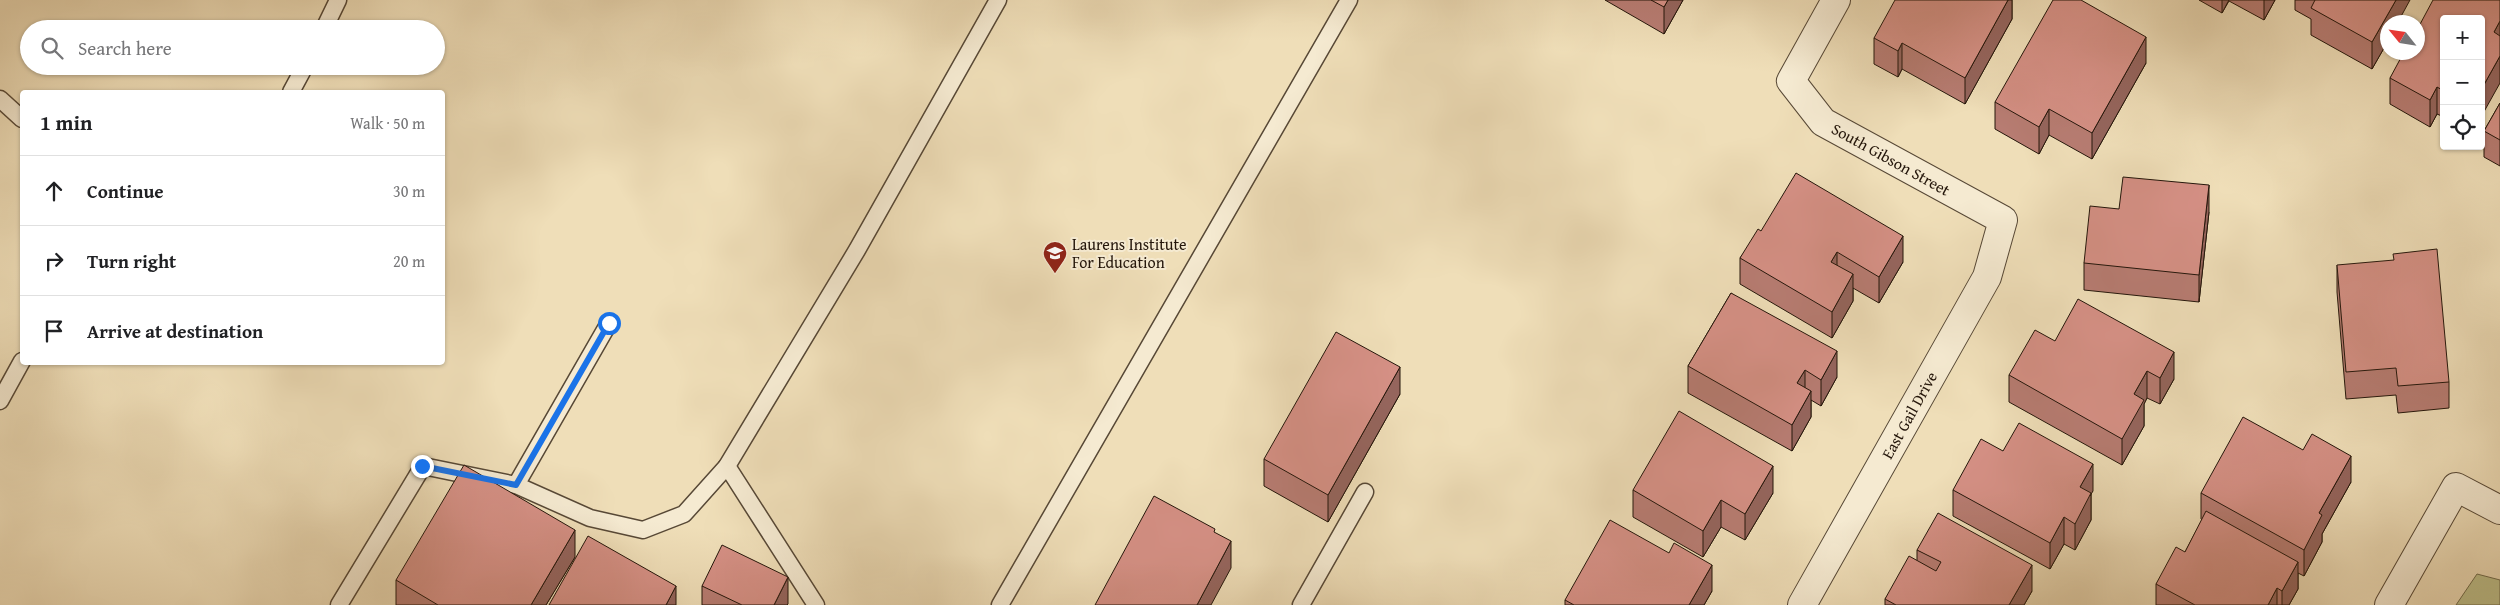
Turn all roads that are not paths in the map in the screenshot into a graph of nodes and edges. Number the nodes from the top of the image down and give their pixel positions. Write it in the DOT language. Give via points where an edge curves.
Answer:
graph roads {
  1 [pos="338,0"];
  2 [pos="998,0"];
  3 [pos="1349,0"];
  4 [pos="1836,0"];
  5 [pos="328,20"];
  6 [pos="300,75"];
  7 [pos="292,90"];
  8 [pos="0,99"];
  9 [pos="20,117"];
  10 [pos="2003,220"];
  11 [pos="609,323"];
  12 [pos="20,365"];
  13 [pos="0,401"];
  14 [pos="727,466"];
  15 [pos="516,485"];
  16 [pos="1365,492"];
  17 [pos="2500,510"];
  18 [pos="339,605"];
  19 [pos="816,605"];
  20 [pos="1000,605"];
  21 [pos="1301,605"];
  22 [pos="1802,605"];
  23 [pos="2389,605"];
  1 -- 5 [label="lane"];
  2 -- 14 [label="lane" via="857,250"];
  3 -- 20 [label="lane"];
  4 -- 10 [label="street, South Gibson Street" via="1791,82 1823,122"];
  6 -- 7 [label="lane"];
  8 -- 9 [label="lane"];
  10 -- 22 [label="street, East Gail Drive" via="1987,277"];
  11 -- 15 [label="lane"];
  12 -- 13 [label="lane"];
  14 -- 15 [label="lane" via="684,514 643,530 590,518"];
  14 -- 19 [label="lane"];
  15 -- 18 [label="lane" via="422,466"];
  16 -- 21 [label="lane"];
  17 -- 23 [label="street" via="2456,487"];
}
